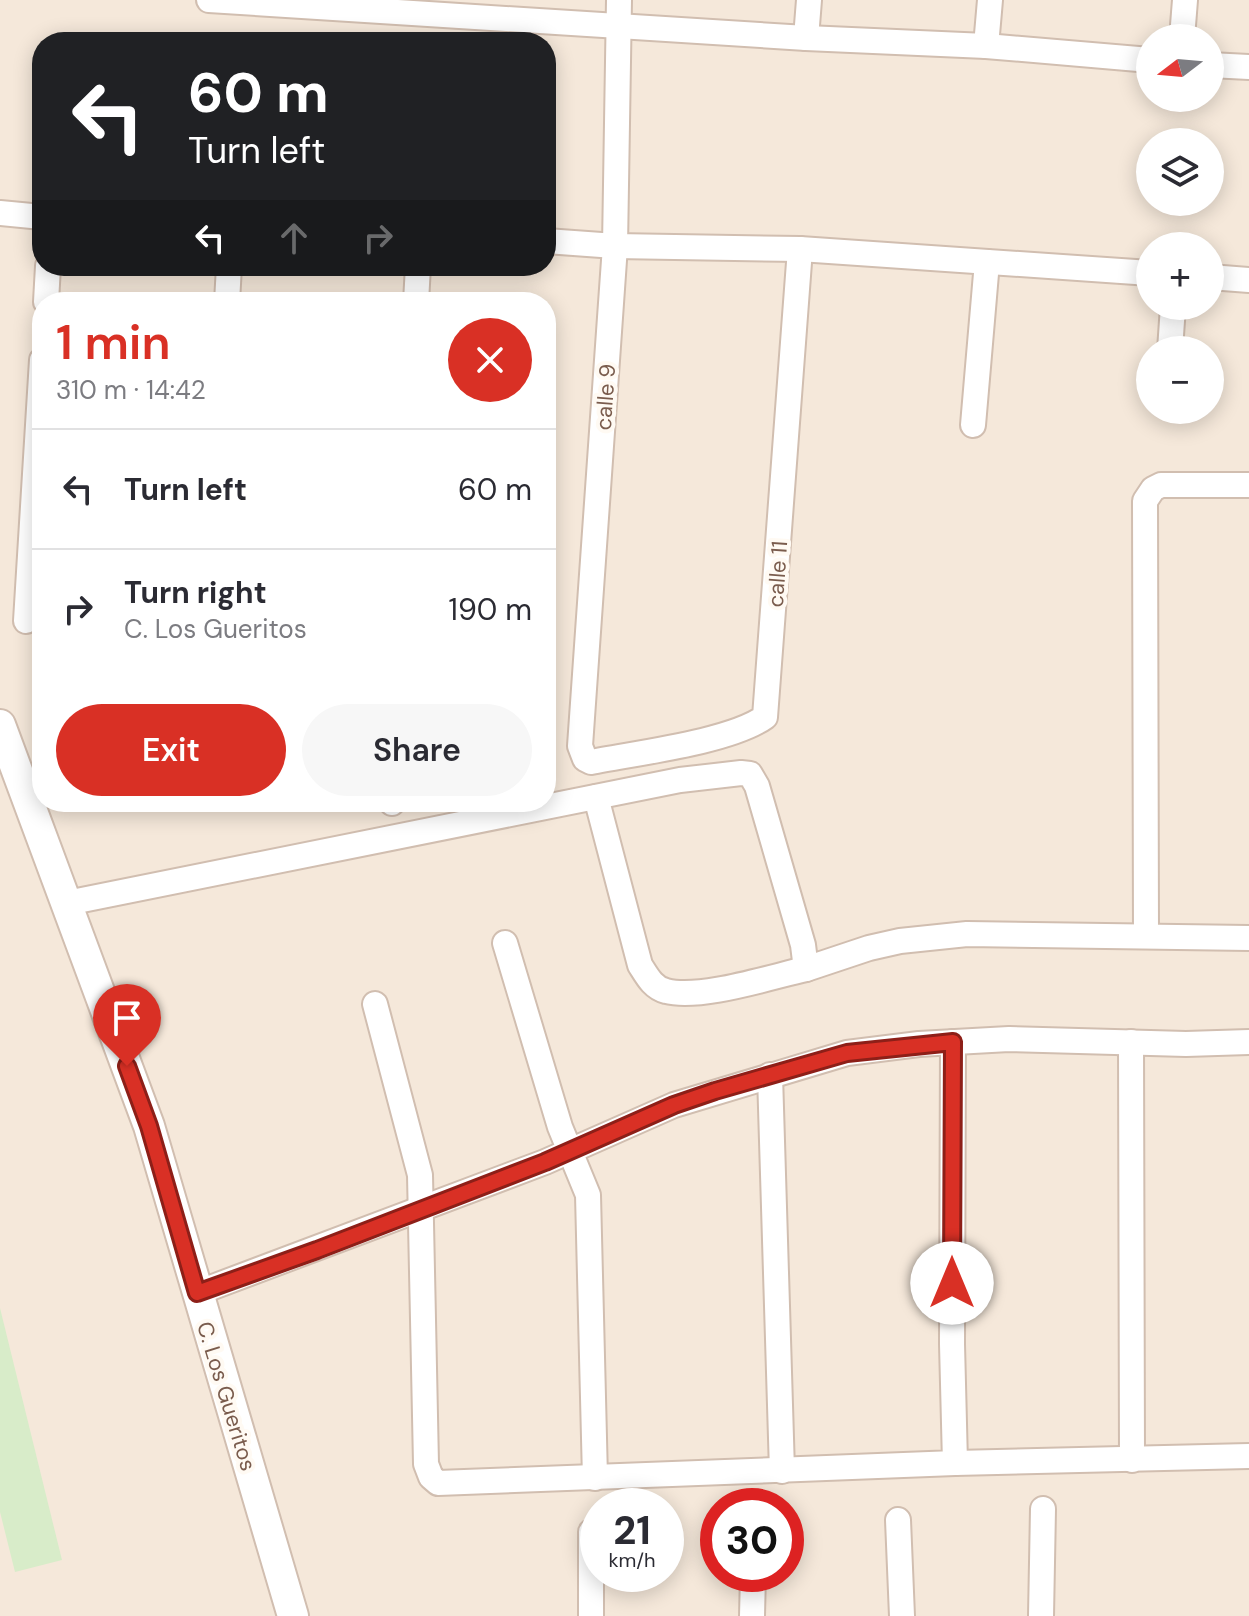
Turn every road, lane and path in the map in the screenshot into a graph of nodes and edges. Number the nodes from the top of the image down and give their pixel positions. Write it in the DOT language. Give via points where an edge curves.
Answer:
graph roads {
  1 [pos="209,0"];
  2 [pos="619,0"];
  3 [pos="809,0"];
  4 [pos="990,0"];
  5 [pos="1185,0"];
  6 [pos="245,1"];
  7 [pos="426,7"];
  8 [pos="1183,24"];
  9 [pos="617,26"];
  10 [pos="806,38"];
  11 [pos="986,46"];
  12 [pos="1136,59"];
  13 [pos="1224,66"];
  14 [pos="1249,67"];
  15 [pos="0,213"];
  16 [pos="32,216"];
  17 [pos="556,242"];
  18 [pos="615,246"];
  19 [pos="800,249"];
  20 [pos="987,262"];
  21 [pos="1136,272"];
  22 [pos="1224,278"];
  23 [pos="1249,280"];
  24 [pos="973,425"];
  25 [pos="1249,485"];
  26 [pos="32,523"];
  27 [pos="26,621"];
  28 [pos="0,725"];
  29 [pos="591,762"];
  30 [pos="596,797"];
  31 [pos="556,805"];
  32 [pos="32,810"];
  33 [pos="33,812"];
  34 [pos="521,812"];
  35 [pos="67,903"];
  36 [pos="1146,934"];
  37 [pos="1249,938"];
  38 [pos="505,943"];
  39 [pos="806,969"];
  40 [pos="375,1004"];
  41 [pos="953,1042"];
  42 [pos="1131,1042"];
  43 [pos="1249,1042"];
  44 [pos="770,1075"];
  45 [pos="570,1151"];
  46 [pos="422,1209"];
  47 [pos="197,1293"];
  48 [pos="1249,1456"];
  49 [pos="1132,1460"];
  50 [pos="955,1463"];
  51 [pos="782,1471"];
  52 [pos="595,1478"];
  53 [pos="1043,1509"];
  54 [pos="898,1520"];
  55 [pos="591,1592"];
  56 [pos="753,1592"];
  57 [pos="293,1616"];
  58 [pos="591,1616"];
  59 [pos="752,1616"];
  60 [pos="902,1616"];
  61 [pos="1041,1616"];
  1 -- 6 [label="street"];
  2 -- 9 [label="street, calle 9"];
  3 -- 10 [label="street"];
  4 -- 11 [label="street"];
  5 -- 8 [label="street"];
  6 -- 7 [label="street"];
  7 -- 9 [label="street"];
  9 -- 10 [label="street"];
  9 -- 18 [label="street, calle 9"];
  10 -- 11 [label="street"];
  11 -- 12 [label="street"];
  13 -- 14 [label="street"];
  15 -- 16 [label="street"];
  17 -- 18 [label="street"];
  18 -- 19 [label="street"];
  18 -- 29 [label="street, calle 9" via="580,746"];
  19 -- 20 [label="street"];
  19 -- 29 [label="street, calle 11" via="765,717 753,726 692,743"];
  20 -- 21 [label="street"];
  20 -- 24 [label="street"];
  22 -- 23 [label="street"];
  25 -- 36 [label="street" via="1161,485 1145,501"];
  26 -- 27 [label="street"];
  28 -- 32 [label="street, C. Los Gueritos"];
  30 -- 31 [label="street"];
  30 -- 39 [label="street" via="640,965 651,983 665,991 699,992"];
  30 -- 39 [label="street" via="680,780 750,774"];
  33 -- 35 [label="street, C. Los Gueritos"];
  34 -- 35 [label="street"];
  35 -- 47 [label="street, C. Los Gueritos" via="149,1126"];
  36 -- 37 [label="street"];
  36 -- 39 [label="street" via="931,937 869,948"];
  38 -- 45 [label="street"];
  40 -- 46 [label="street" via="420,1175"];
  41 -- 42 [label="street"];
  41 -- 44 [label="street" via="847,1053"];
  41 -- 50 [label="street"];
  42 -- 43 [label="street"];
  42 -- 49 [label="street"];
  44 -- 45 [label="street" via="674,1105"];
  44 -- 51 [label="street"];
  45 -- 46 [label="street"];
  45 -- 52 [label="street" via="584,1179 590,1209"];
  46 -- 47 [label="street"];
  46 -- 52 [label="street" via="426,1464 431,1477 438,1483"];
  47 -- 57 [label="street, C. Los Gueritos"];
  48 -- 49 [label="street"];
  49 -- 50 [label="street"];
  50 -- 51 [label="street"];
  51 -- 52 [label="street"];
  53 -- 61 [label="street"];
  54 -- 60 [label="street"];
  55 -- 58 [label="street"];
  56 -- 59 [label="street"];
}
